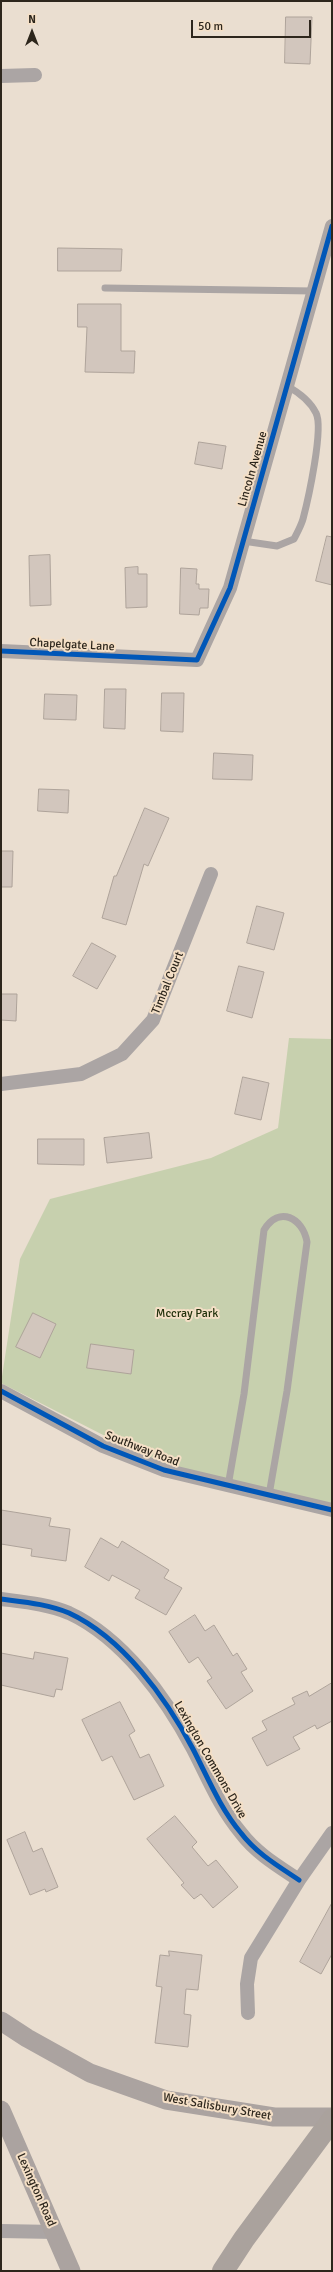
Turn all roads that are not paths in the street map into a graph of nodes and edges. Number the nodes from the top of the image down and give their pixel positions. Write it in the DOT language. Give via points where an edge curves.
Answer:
graph roads {
  1 [pos="35,75"];
  2 [pos="1,76"];
  3 [pos="332,226"];
  4 [pos="105,288"];
  5 [pos="314,291"];
  6 [pos="287,386"];
  7 [pos="243,541"];
  8 [pos="1,651"];
  9 [pos="142,658"];
  10 [pos="211,874"];
  11 [pos="1,1084"];
  12 [pos="1,1392"];
  13 [pos="228,1486"];
  14 [pos="269,1495"];
  15 [pos="332,1510"];
  16 [pos="1,1599"];
  17 [pos="332,1833"];
  18 [pos="299,1880"];
  19 [pos="248,2012"];
  20 [pos="1,2021"];
  21 [pos="1,2110"];
  22 [pos="332,2119"];
  23 [pos="1,2231"];
  24 [pos="55,2232"];
  25 [pos="70,2271"];
  26 [pos="223,2271"];
  1 -- 2 [label="street"];
  3 -- 5 [label="street, Lincoln Avenue"];
  4 -- 5 [label="lane"];
  5 -- 6 [label="street, Lincoln Avenue"];
  6 -- 7 [label="street, Lincoln Avenue"];
  6 -- 7 [label="lane" via="306,400 319,420 318,445 302,520 294,539 277,546"];
  7 -- 9 [label="street, Lincoln Avenue" via="230,588 197,660"];
  8 -- 9 [label="street, Chapelgate Lane"];
  10 -- 11 [label="street, Timbal Court" via="153,1020 122,1054 81,1074"];
  12 -- 13 [label="street, Southway Road" via="110,1449 164,1470"];
  13 -- 14 [label="street, Southway Road"];
  13 -- 14 [label="lane" via="244,1394 264,1230 274,1218 284,1216 301,1225 306,1232 307,1242 287,1391"];
  14 -- 15 [label="street, Southway Road"];
  16 -- 18 [label="street, Lexington Commons Drive" via="34,1603 68,1613 100,1631 141,1672 173,1712 219,1802 241,1834 264,1857"];
  17 -- 18 [label="street"];
  18 -- 19 [label="street" via="251,1958 247,1984"];
  20 -- 22 [label="main road, West Salisbury Street" via="90,2073 166,2100 274,2117"];
  21 -- 24 [label="main road, Lexington Road"];
  22 -- 26 [label="highway"];
  23 -- 24 [label="street"];
  24 -- 25 [label="main road, Lexington Road"];
}
